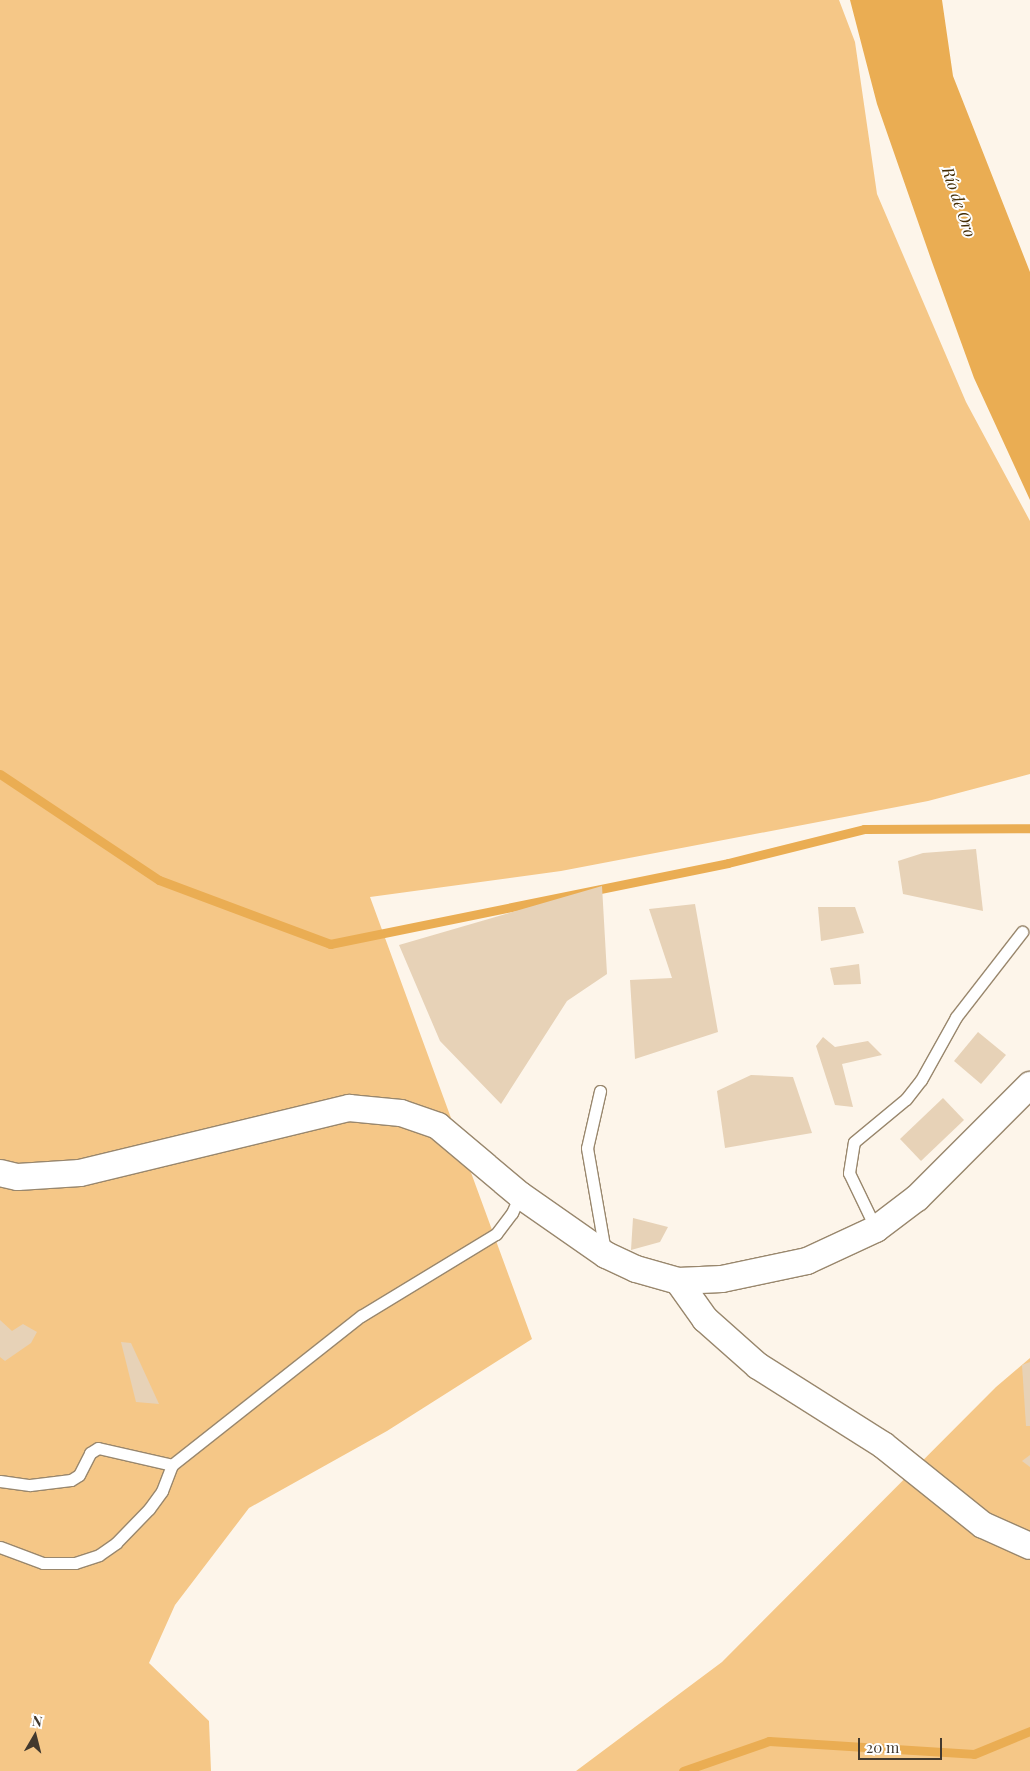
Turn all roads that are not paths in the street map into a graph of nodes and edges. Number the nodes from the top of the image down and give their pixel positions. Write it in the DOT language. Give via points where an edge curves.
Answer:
graph roads {
  1 [pos="1022,932"];
  2 [pos="1030,1085"];
  3 [pos="600,1091"];
  4 [pos="0,1174"];
  5 [pos="520,1195"];
  6 [pos="876,1229"];
  7 [pos="606,1254"];
  8 [pos="678,1280"];
  9 [pos="172,1465"];
  10 [pos="0,1481"];
  11 [pos="1030,1546"];
  12 [pos="0,1547"];
  1 -- 6 [label="lane" via="956,1017 921,1080 906,1099 854,1142 849,1173"];
  2 -- 6 [label="street" via="917,1198"];
  3 -- 7 [label="lane" via="587,1148"];
  4 -- 5 [label="street" via="18,1177 80,1173 350,1108 401,1113 438,1126"];
  5 -- 7 [label="street"];
  5 -- 9 [label="lane" via="512,1213 496,1234 361,1316"];
  6 -- 8 [label="street" via="807,1261 722,1279"];
  7 -- 8 [label="street" via="636,1269"];
  8 -- 11 [label="street" via="705,1319 758,1366 883,1445 983,1525"];
  9 -- 10 [label="lane" via="98,1448 90,1453 79,1475 71,1480 30,1485"];
  9 -- 12 [label="lane" via="162,1491 150,1509 99,1555 75,1563 43,1563"];
}
